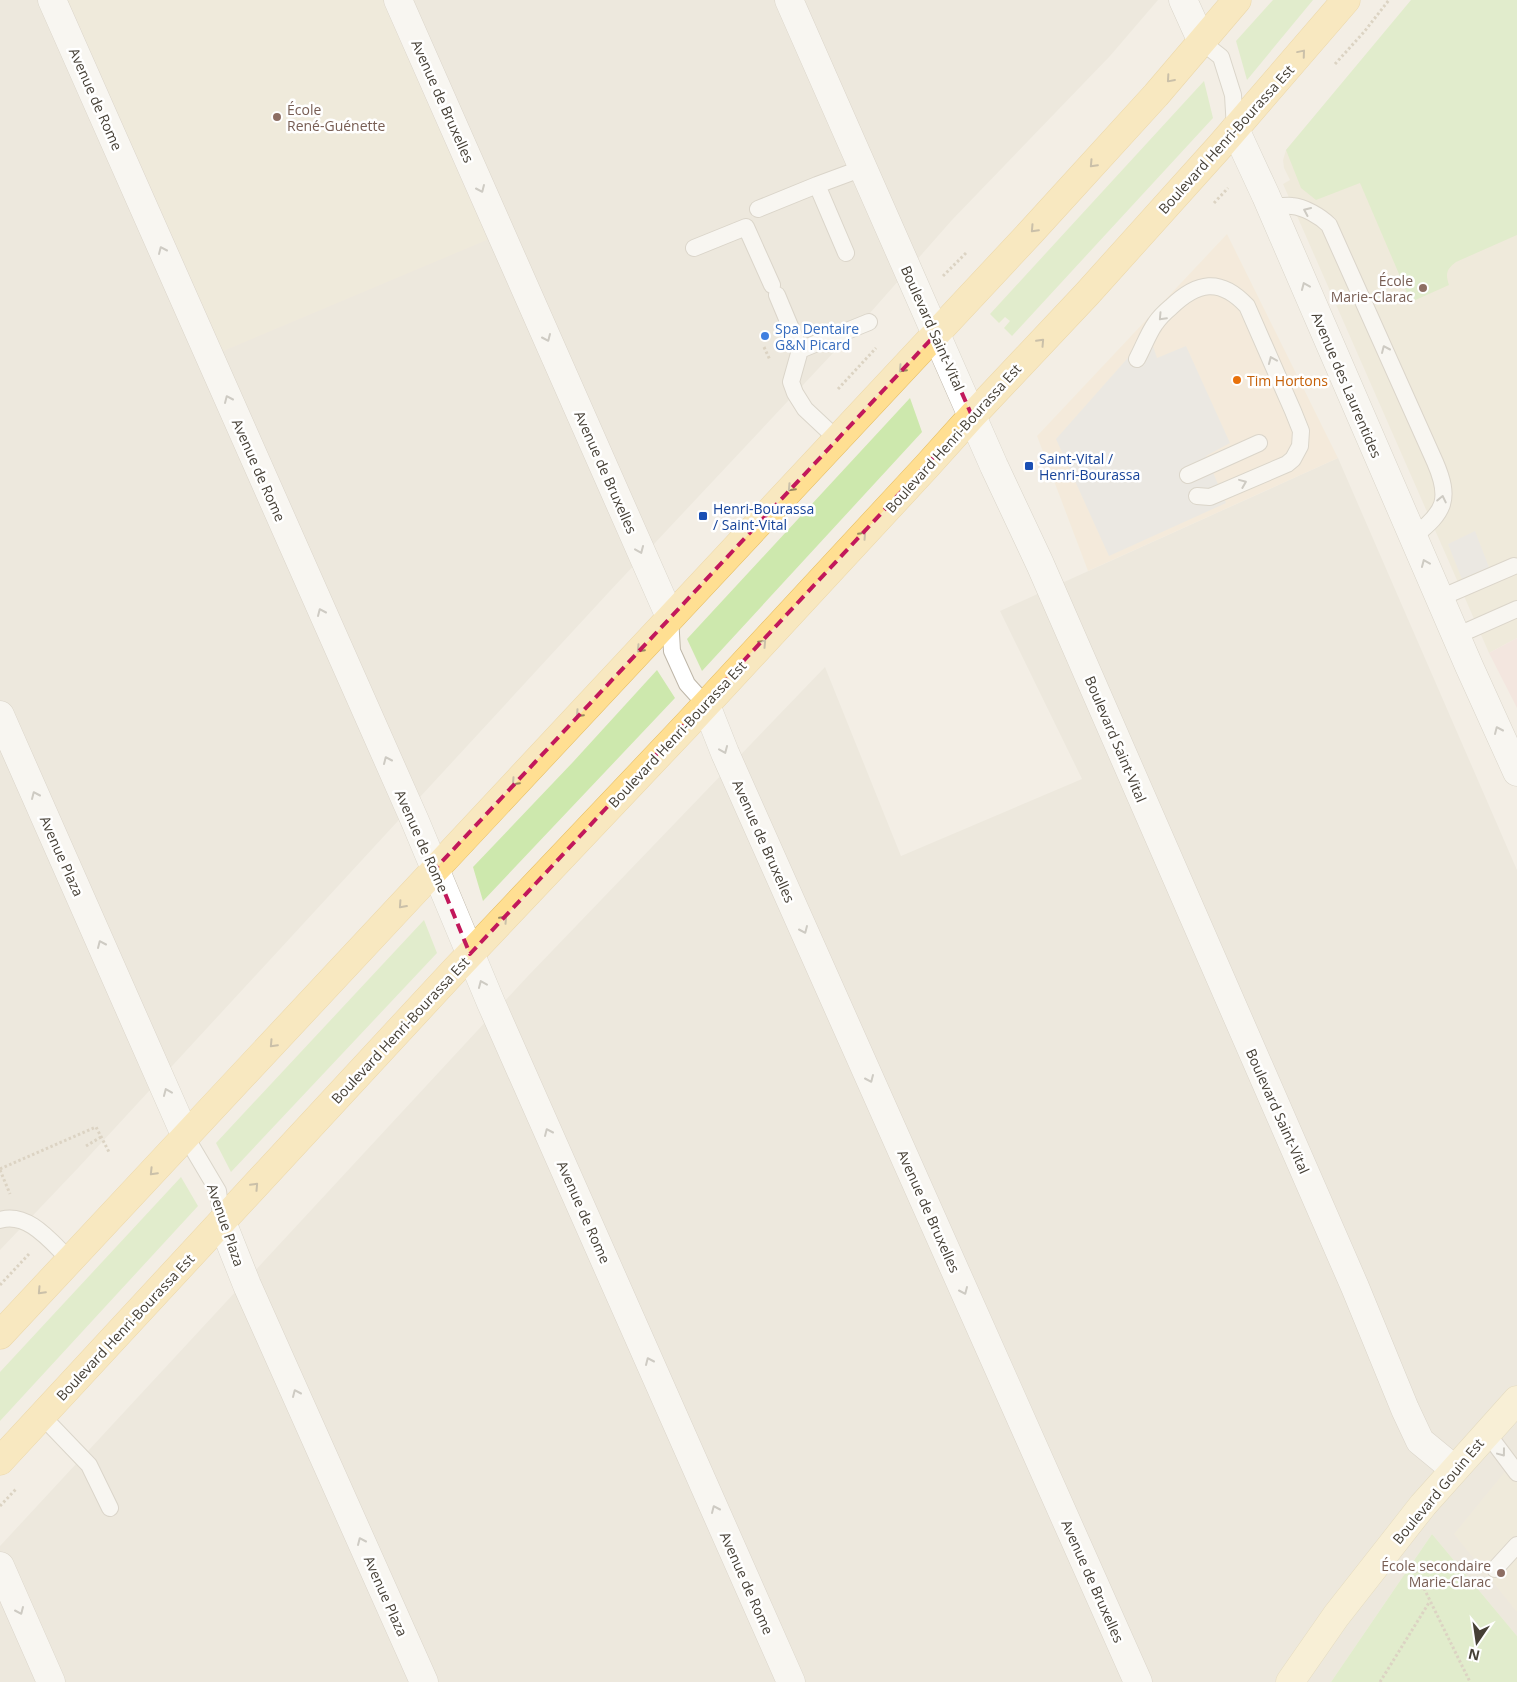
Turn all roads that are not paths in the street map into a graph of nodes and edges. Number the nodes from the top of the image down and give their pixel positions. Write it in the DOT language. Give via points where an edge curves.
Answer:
graph roads {
  1 [pos="52,0"];
  2 [pos="398,0"];
  3 [pos="789,0"];
  4 [pos="1183,0"];
  5 [pos="1237,0"];
  6 [pos="1346,0"];
  7 [pos="1202,42"];
  8 [pos="1235,129"];
  9 [pos="862,168"];
  10 [pos="817,185"];
  11 [pos="758,208"];
  12 [pos="1271,208"];
  13 [pos="694,248"];
  14 [pos="846,253"];
  15 [pos="869,322"];
  16 [pos="936,334"];
  17 [pos="800,350"];
  18 [pos="1138,359"];
  19 [pos="972,416"];
  20 [pos="837,439"];
  21 [pos="1259,444"];
  22 [pos="1188,475"];
  23 [pos="1197,496"];
  24 [pos="1414,536"];
  25 [pos="1514,566"];
  26 [pos="1440,598"];
  27 [pos="1513,614"];
  28 [pos="670,617"];
  29 [pos="1456,636"];
  30 [pos="706,705"];
  31 [pos="0,715"];
  32 [pos="1517,772"];
  33 [pos="435,869"];
  34 [pos="470,954"];
  35 [pos="186,1137"];
  36 [pos="0,1220"];
  37 [pos="222,1222"];
  38 [pos="70,1260"];
  39 [pos="0,1334"];
  40 [pos="1517,1400"];
  41 [pos="42,1416"];
  42 [pos="1487,1433"];
  43 [pos="0,1461"];
  44 [pos="1454,1469"];
  45 [pos="1517,1473"];
  46 [pos="110,1508"];
  47 [pos="1517,1545"];
  48 [pos="0,1566"];
  49 [pos="1495,1569"];
  50 [pos="51,1682"];
  51 [pos="424,1682"];
  52 [pos="791,1682"];
  53 [pos="1138,1682"];
  54 [pos="1290,1682"];
  33 -- 1 [label="street, Avenue de Rome, one-way"];
  2 -- 28 [label="street, Avenue de Bruxelles, one-way"];
  3 -- 9 [label="street, Boulevard Saint-Vital"];
  4 -- 7 [label="street, Avenue des Laurentides"];
  5 -- 7 [label="main road"];
  8 -- 6 [label="main road, Boulevard Henri-Bourassa Est, one-way"];
  7 -- 8 [label="lane, Avenue des Laurentides" via="1221,57 1232,95"];
  7 -- 16 [label="main road, one-way"];
  8 -- 12 [label="street, Avenue des Laurentides"];
  19 -- 8 [label="main road, Boulevard Henri-Bourassa Est, one-way"];
  9 -- 10 [label="lane"];
  9 -- 16 [label="street, Boulevard Saint-Vital"];
  10 -- 11 [label="lane"];
  10 -- 14 [label="lane"];
  24 -- 12 [label="street, Avenue des Laurentides, one-way"];
  24 -- 12 [label="lane, one-way" via="1430,523 1443,503 1443,480 1329,224 1294,206"];
  13 -- 17 [label="lane" via="746,227"];
  15 -- 17 [label="lane"];
  16 -- 19 [label="street, Boulevard Saint-Vital"];
  16 -- 20 [label="main road, one-way"];
  17 -- 20 [label="lane" via="791,382 795,393 805,409"];
  23 -- 18 [label="lane, one-way" via="1210,497 1287,464 1297,452 1301,438 1293,411 1247,306 1226,290 1209,286 1184,295 1154,324"];
  30 -- 19 [label="main road, Boulevard Henri-Bourassa Est, one-way"];
  19 -- 44 [label="street, Boulevard Saint-Vital" via="1040,564 1356,1287 1404,1409 1420,1441"];
  20 -- 28 [label="main road, one-way"];
  21 -- 22 [label="lane"];
  26 -- 24 [label="street, Avenue des Laurentides, one-way"];
  25 -- 26 [label="lane"];
  26 -- 29 [label="street, Avenue des Laurentides"];
  27 -- 29 [label="lane"];
  28 -- 30 [label="lane, Avenue de Bruxelles" via="672,650 687,684"];
  28 -- 33 [label="main road, one-way"];
  32 -- 29 [label="street, Avenue des Laurentides, one-way"];
  34 -- 30 [label="main road, Boulevard Henri-Bourassa Est, one-way"];
  30 -- 53 [label="street, Avenue de Bruxelles, one-way"];
  35 -- 31 [label="street, Avenue Plaza, one-way"];
  33 -- 34 [label="street, Avenue de Rome"];
  33 -- 35 [label="main road, one-way"];
  37 -- 34 [label="main road, Boulevard Henri-Bourassa Est, one-way"];
  52 -- 34 [label="street, Avenue de Rome, one-way"];
  35 -- 37 [label="lane, Avenue Plaza" via="218,1191"];
  35 -- 38 [label="main road, one-way"];
  36 -- 38 [label="lane" via="12,1218 28,1223"];
  37 -- 41 [label="main road, Boulevard Henri-Bourassa Est"];
  51 -- 37 [label="street, Avenue Plaza, one-way"];
  38 -- 39 [label="main road, one-way"];
  40 -- 42 [label="street, Boulevard Gouin Est"];
  41 -- 43 [label="main road, Boulevard Henri-Bourassa Est"];
  41 -- 46 [label="lane" via="89,1465"];
  42 -- 44 [label="street, Boulevard Gouin Est"];
  42 -- 45 [label="lane, one-way"];
  44 -- 54 [label="street, Boulevard Gouin Est" via="1336,1616"];
  47 -- 49 [label="lane"];
  48 -- 50 [label="street, one-way"];
}
